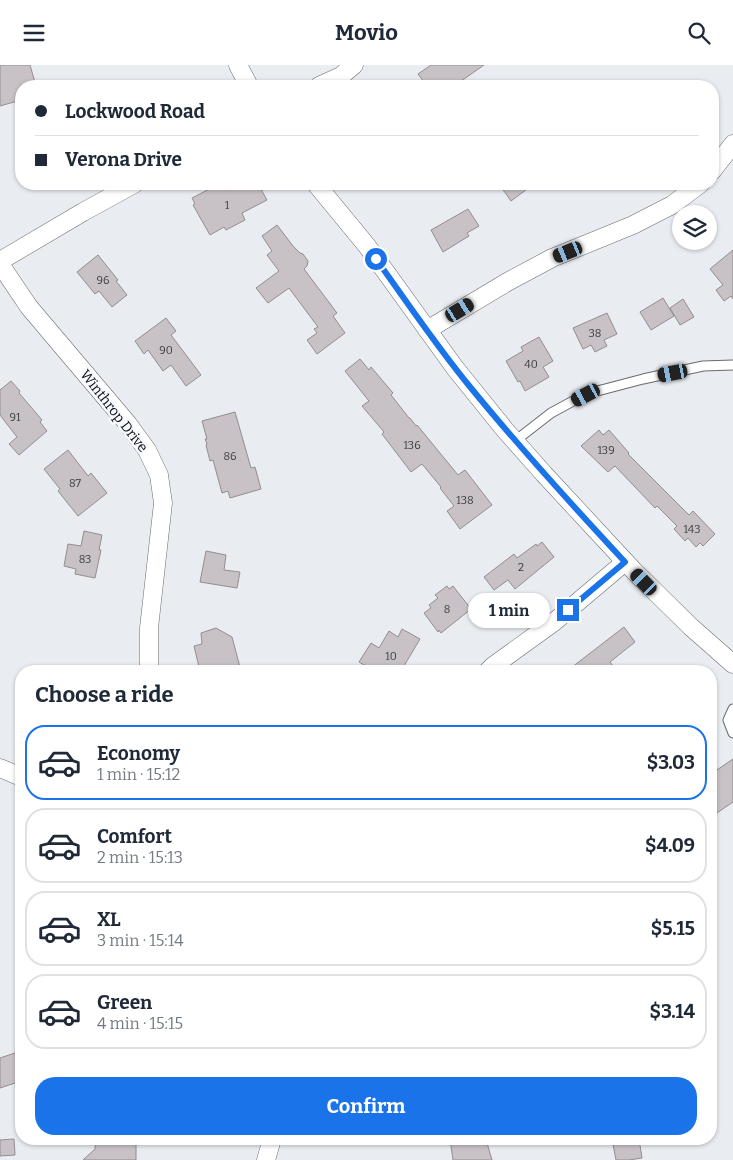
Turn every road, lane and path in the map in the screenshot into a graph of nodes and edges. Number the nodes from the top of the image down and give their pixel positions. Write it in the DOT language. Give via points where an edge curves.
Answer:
graph roads {
  1 [pos="238,65"];
  2 [pos="354,65"];
  3 [pos="246,80"];
  4 [pos="331,80"];
  5 [pos="733,144"];
  6 [pos="719,162"];
  7 [pos="123,190"];
  8 [pos="321,190"];
  9 [pos="692,190"];
  10 [pos="0,262"];
  11 [pos="427,330"];
  12 [pos="733,365"];
  13 [pos="515,441"];
  14 [pos="625,562"];
  15 [pos="733,664"];
  16 [pos="149,665"];
  17 [pos="494,665"];
  18 [pos="733,709"];
  19 [pos="733,733"];
  20 [pos="0,768"];
  21 [pos="15,774"];
  22 [pos="270,1145"];
  23 [pos="266,1160"];
  1 -- 3 [label="street"];
  2 -- 4 [label="street"];
  5 -- 6 [label="street"];
  7 -- 10 [label="street, Winthrop Drive"];
  8 -- 11 [label="street" via="367,246"];
  9 -- 11 [label="street" via="672,205 633,225 509,281"];
  10 -- 16 [label="street, Winthrop Drive" via="30,307 128,424 147,450 158,475 164,503 150,627"];
  11 -- 13 [label="street"];
  12 -- 13 [label="lane" via="703,366 586,395 551,413"];
  13 -- 14 [label="street"];
  14 -- 15 [label="street"];
  14 -- 17 [label="street" via="554,622"];
  18 -- 19 [label="lane" via="728,720"];
  20 -- 21 [label="street"];
  22 -- 23 [label="street"];
}
